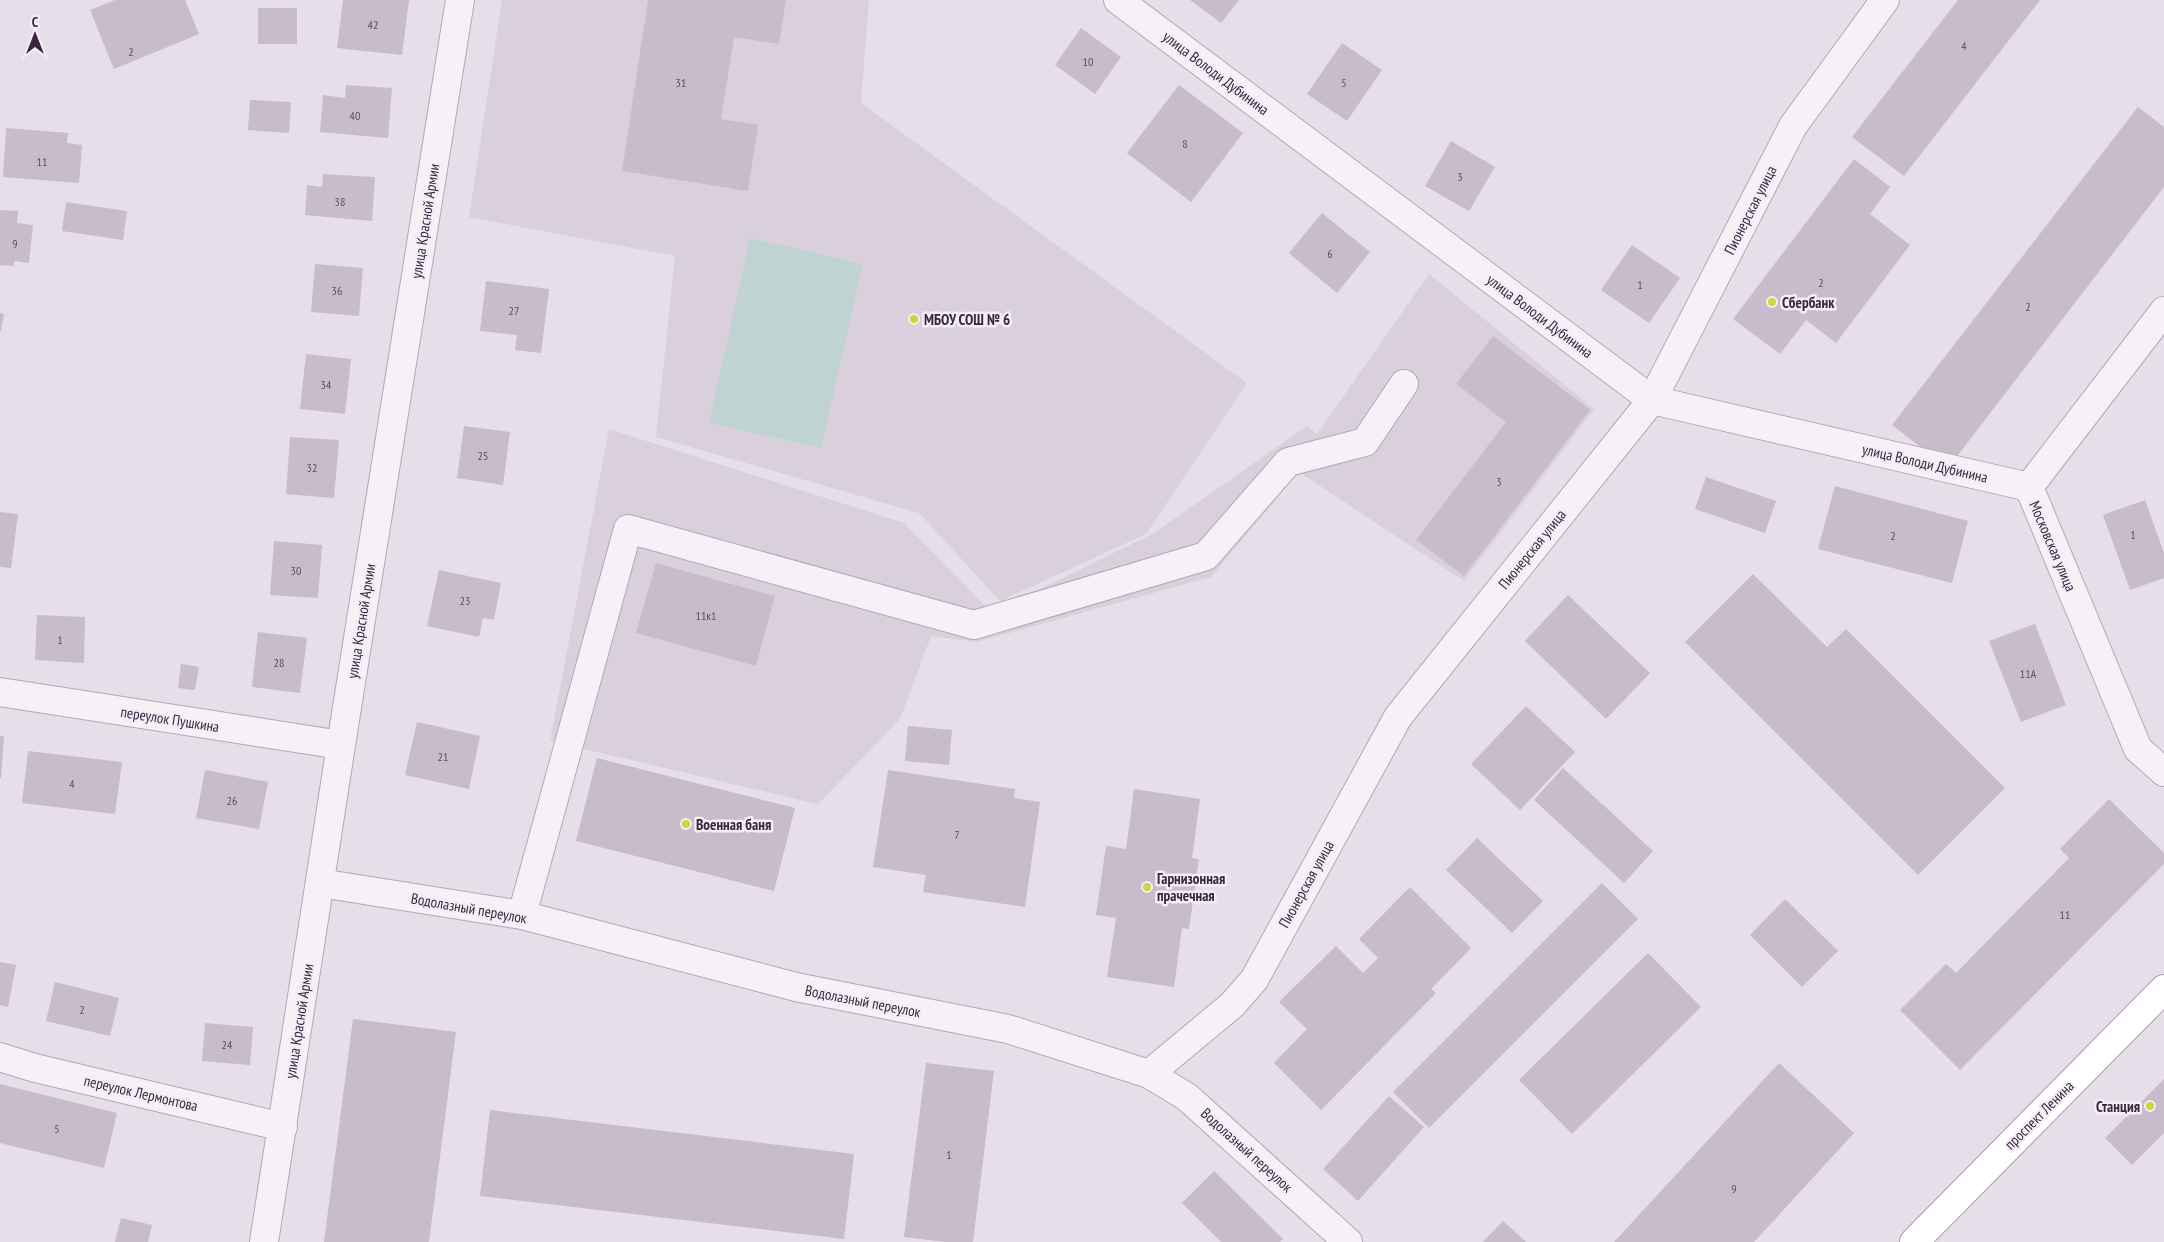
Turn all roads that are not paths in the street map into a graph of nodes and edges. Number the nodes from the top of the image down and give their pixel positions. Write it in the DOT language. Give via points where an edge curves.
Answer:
graph roads {
  1 [pos="460,0"];
  2 [pos="1118,0"];
  3 [pos="1884,0"];
  4 [pos="2164,311"];
  5 [pos="1404,384"];
  6 [pos="1652,400"];
  7 [pos="2028,487"];
  8 [pos="0,692"];
  9 [pos="341,746"];
  10 [pos="2164,772"];
  11 [pos="320,883"];
  12 [pos="522,916"];
  13 [pos="2164,988"];
  14 [pos="0,1057"];
  15 [pos="1149,1074"];
  16 [pos="283,1128"];
  17 [pos="264,1242"];
  18 [pos="1348,1242"];
  19 [pos="1914,1242"];
  1 -- 9 [label="street, улица Красной Армии"];
  2 -- 6 [label="street, улица Володи Дубинина"];
  3 -- 6 [label="street, Пионерская улица" via="1793,126"];
  4 -- 7 [label="street, Московская улица"];
  5 -- 12 [label="street" via="1365,442 1288,462 1206,556 974,625 628,530"];
  6 -- 7 [label="street, улица Володи Дубинина"];
  6 -- 15 [label="street, Пионерская улица" via="1398,716 1254,980 1232,1005"];
  7 -- 10 [label="street, Московская улица" via="2138,749"];
  8 -- 9 [label="street, переулок Пушкина"];
  9 -- 11 [label="street, улица Красной Армии"];
  11 -- 12 [label="street, Водолазный переулок"];
  11 -- 16 [label="street, улица Красной Армии"];
  12 -- 15 [label="street, Водолазный переулок" via="796,988 1008,1029"];
  13 -- 19 [label="main road, проспект Ленина"];
  14 -- 16 [label="street, переулок Лермонтова"];
  15 -- 18 [label="street, Водолазный переулок" via="1187,1098"];
  16 -- 17 [label="street, улица Красной Армии"];
}
